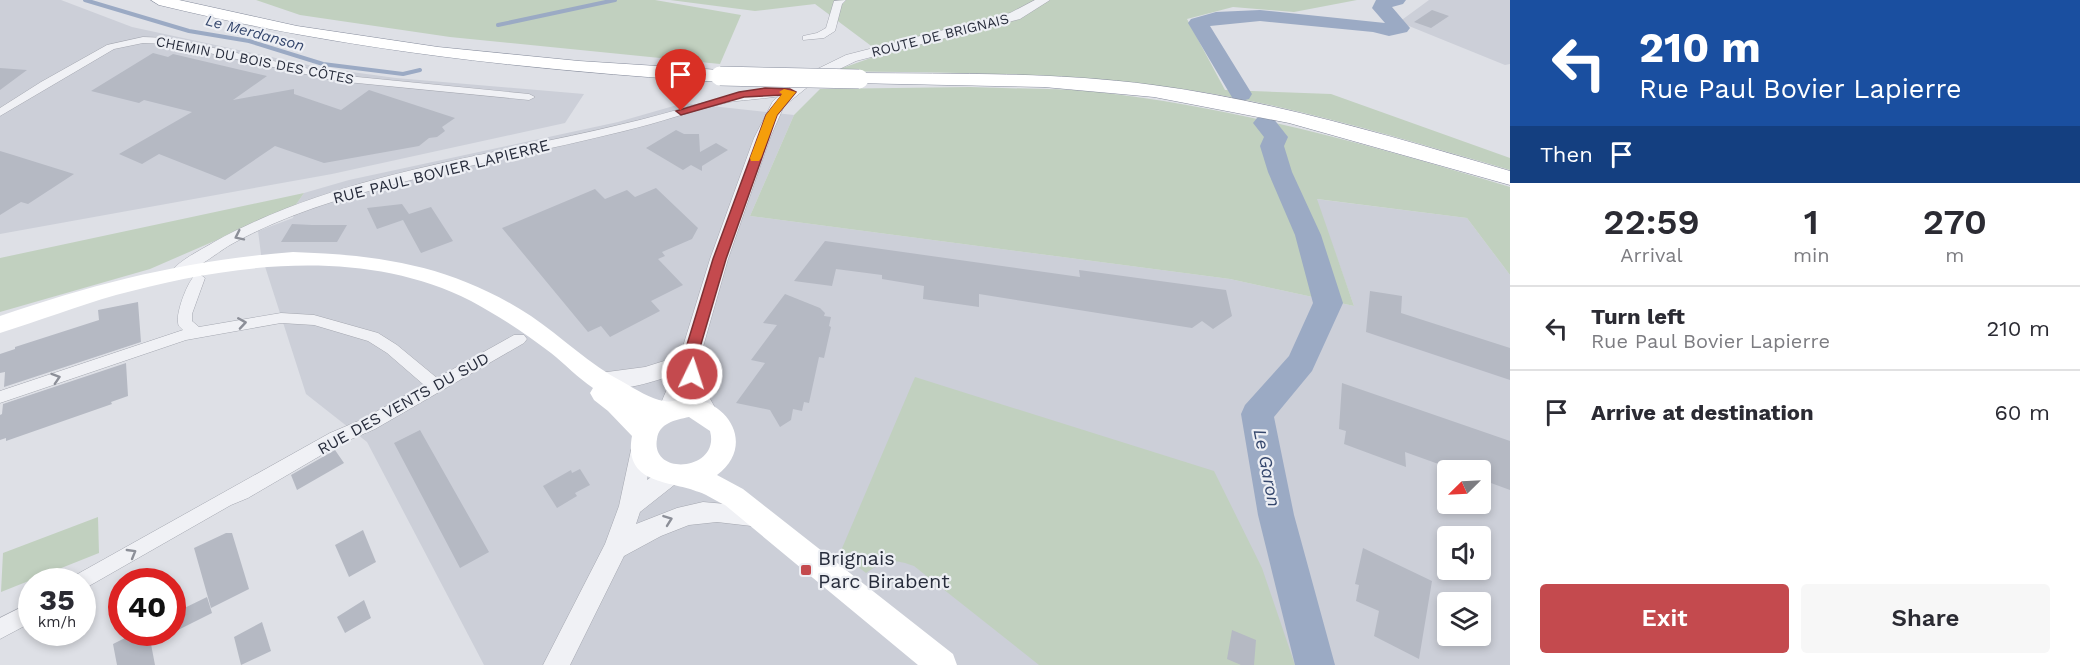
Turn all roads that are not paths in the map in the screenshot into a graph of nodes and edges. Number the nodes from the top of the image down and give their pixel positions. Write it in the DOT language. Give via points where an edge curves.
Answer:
graph roads {
  1 [pos="159,0"];
  2 [pos="841,0"];
  3 [pos="1044,0"];
  4 [pos="807,39"];
  5 [pos="790,92"];
  6 [pos="529,98"];
  7 [pos="721,100"];
  8 [pos="778,104"];
  9 [pos="0,113"];
  10 [pos="1510,178"];
  11 [pos="187,275"];
  12 [pos="0,326"];
  13 [pos="196,333"];
  14 [pos="519,339"];
  15 [pos="689,361"];
  16 [pos="599,380"];
  17 [pos="435,386"];
  18 [pos="0,397"];
  19 [pos="667,411"];
  20 [pos="707,413"];
  21 [pos="643,441"];
  22 [pos="720,455"];
  23 [pos="676,475"];
  24 [pos="631,506"];
  25 [pos="760,517"];
  26 [pos="616,548"];
  27 [pos="96,574"];
  28 [pos="849,589"];
  29 [pos="18,619"];
  30 [pos="0,629"];
  31 [pos="556,665"];
  32 [pos="942,665"];
  1 -- 10 [label="highway, bridge" via="269,25 428,51 553,65 720,76 1041,81 1163,93 1309,122"];
  2 -- 4 [label="street" via="831,29"];
  3 -- 5 [label="street, ROUTE DE BRIGNAIS" via="1015,16 871,51 834,65"];
  5 -- 7 [label="street, RUE PAUL BOVIER LAPIERRE" via="765,91"];
  5 -- 8 [label="street, ROUTE DE BRIGNAIS"];
  6 -- 9 [label="street, CHEMIN DU BOIS DES CÔTES" via="337,78 168,41 143,40 111,47"];
  7 -- 8 [label="street, RUE PAUL BOVIER LAPIERRE" via="759,98"];
  7 -- 11 [label="street, RUE PAUL BOVIER LAPIERRE, one-way" via="627,127 369,185 292,212 219,246"];
  8 -- 15 [label="street, ROUTE DE BRIGNAIS" via="719,259"];
  11 -- 12 [label="main road, RUE PAUL BOVIER LAPIERRE" via="173,282"];
  11 -- 13 [label="street" via="185,323"];
  11 -- 14 [label="main road, RUE PAUL BOVIER LAPIERRE" via="309,267 368,274 428,290 467,307"];
  11 -- 16 [label="main road" via="289,258 406,269 477,296 553,343"];
  13 -- 17 [label="street, one-way" via="281,318 314,320 373,337"];
  18 -- 13 [label="street, one-way"];
  14 -- 17 [label="street, RUE DES VENTS DU SUD"];
  14 -- 21 [label="main road, RUE PAUL BOVIER LAPIERRE" via="608,397"];
  15 -- 16 [label="street" via="657,374"];
  15 -- 19 [label="street, ROUTE DE BRIGNAIS"];
  15 -- 20 [label="street" via="694,388"];
  16 -- 19 [label="main road"];
  27 -- 17 [label="street, RUE DES VENTS DU SUD, one-way"];
  19 -- 20 [label="main road" via="689,407"];
  19 -- 21 [label="main road" via="649,424"];
  20 -- 22 [label="main road" via="721,427 724,446"];
  21 -- 23 [label="main road" via="647,461"];
  21 -- 24 [label="street"];
  22 -- 23 [label="main road" via="704,470"];
  22 -- 28 [label="main road" via="734,484 832,569"];
  23 -- 24 [label="street"];
  23 -- 25 [label="main road" via="715,487"];
  24 -- 26 [label="street"];
  26 -- 25 [label="street, one-way" via="659,523 682,515 718,512"];
  25 -- 28 [label="main road"];
  26 -- 31 [label="street"];
  28 -- 32 [label="main road"];
  29 -- 30 [label="street"];
}
